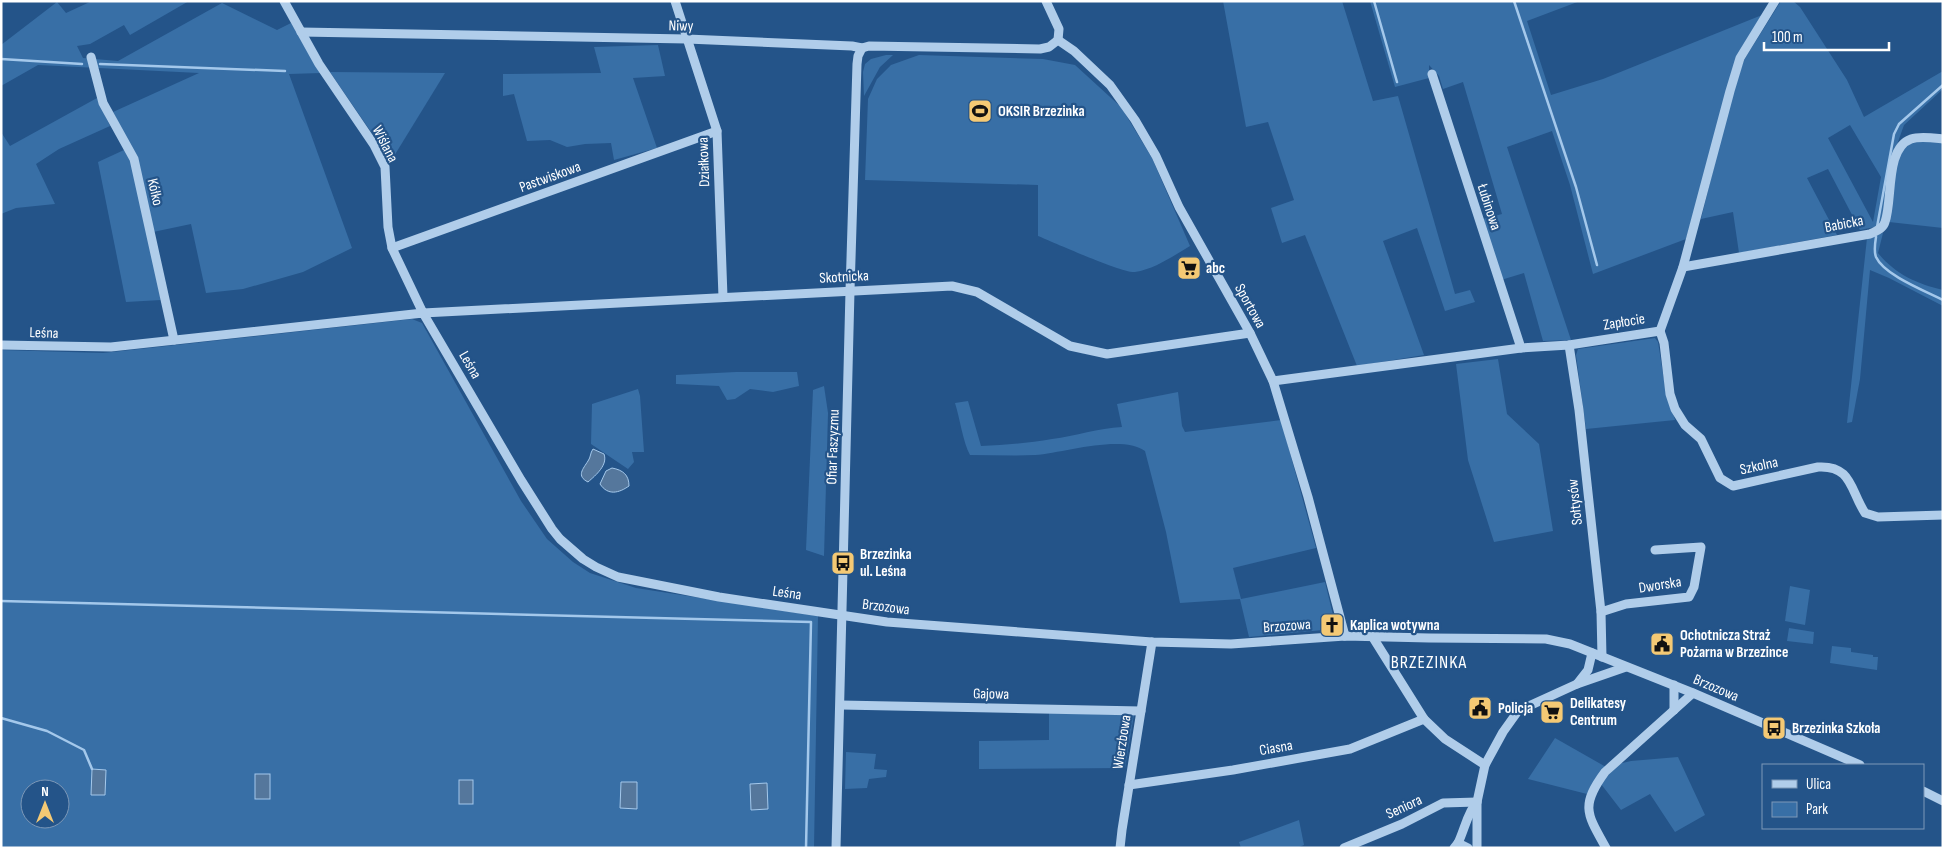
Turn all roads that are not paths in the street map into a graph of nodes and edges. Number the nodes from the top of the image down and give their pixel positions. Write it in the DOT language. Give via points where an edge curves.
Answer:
graph roads {
  1 [pos="284,1"];
  2 [pos="291,1"];
  3 [pos="675,1"];
  4 [pos="1046,1"];
  5 [pos="1775,1"];
  6 [pos="289,11"];
  7 [pos="301,32"];
  8 [pos="687,39"];
  9 [pos="1058,40"];
  10 [pos="862,48"];
  11 [pos="91,57"];
  12 [pos="1432,74"];
  13 [pos="718,131"];
  14 [pos="1943,138"];
  15 [pos="392,248"];
  16 [pos="1683,267"];
  17 [pos="850,291"];
  18 [pos="723,298"];
  19 [pos="423,312"];
  20 [pos="1660,331"];
  21 [pos="1250,333"];
  22 [pos="174,340"];
  23 [pos="1569,344"];
  24 [pos="1,345"];
  25 [pos="1521,348"];
  26 [pos="1273,381"];
  27 [pos="1943,515"];
  28 [pos="1655,550"];
  29 [pos="1601,612"];
  30 [pos="842,615"];
  31 [pos="1344,636"];
  32 [pos="1372,636"];
  33 [pos="1152,642"];
  34 [pos="1592,653"];
  35 [pos="1602,657"];
  36 [pos="1626,667"];
  37 [pos="1577,684"];
  38 [pos="1674,685"];
  39 [pos="1693,693"];
  40 [pos="841,705"];
  41 [pos="1674,710"];
  42 [pos="1141,711"];
  43 [pos="1424,720"];
  44 [pos="1858,764"];
  45 [pos="1485,765"];
  46 [pos="1129,785"];
  47 [pos="1924,792"];
  48 [pos="1943,801"];
  49 [pos="1477,802"];
  50 [pos="1456,845"];
  51 [pos="836,848"];
  52 [pos="1120,848"];
  53 [pos="1344,848"];
  54 [pos="1468,848"];
  55 [pos="1477,848"];
  56 [pos="1606,848"];
  1 -- 6 [label="street, Wiślana"];
  2 -- 6 [label="street"];
  3 -- 8 [label="street, Działkowa"];
  4 -- 9 [label="street" via="1059,29"];
  5 -- 16 [label="street, Zapłocie" via="1740,58"];
  6 -- 7 [label="street, Wiślana"];
  7 -- 8 [label="street, Niwy"];
  7 -- 15 [label="street, Wiślana" via="385,167"];
  8 -- 10 [label="street, Niwy"];
  8 -- 13 [label="street, Działkowa"];
  9 -- 10 [label="street, Niwy" via="1040,49"];
  9 -- 21 [label="street, Sportowa" via="1110,85 1135,120 1179,207"];
  10 -- 17 [label="street, Ofiar Faszyzmu" via="857,64"];
  11 -- 22 [label="street, Kółko" via="102,103 134,159"];
  12 -- 25 [label="street, Łubinowa"];
  13 -- 15 [label="street, Pastwiskowa"];
  13 -- 18 [label="street, Działkowa"];
  14 -- 16 [label="street, Babicka" via="1909,139 1898,149 1885,222 1870,234"];
  15 -- 19 [label="street, Wiślana"];
  16 -- 20 [label="street, Zapłocie"];
  17 -- 18 [label="street, Skotnicka"];
  17 -- 21 [label="street, Skotnicka" via="952,286 978,292 1070,346 1107,354"];
  17 -- 30 [label="street, Ofiar Faszyzmu"];
  18 -- 19 [label="street, Skotnicka"];
  19 -- 22 [label="street, Leśna"];
  19 -- 30 [label="street, Leśna" via="538,508 560,540 583,559 629,580"];
  20 -- 23 [label="street, Zapłocie"];
  20 -- 27 [label="street, Szkolna" via="1675,409 1701,439 1720,478 1726,483 1733,486 1831,466 1848,479 1866,513 1878,518"];
  21 -- 26 [label="street, Sportowa"];
  22 -- 24 [label="street, Leśna" via="111,348"];
  23 -- 25 [label="street, Zapłocie"];
  23 -- 29 [label="street, Sołtysów"];
  25 -- 26 [label="street, Zapłocie"];
  26 -- 31 [label="street, Sportowa" via="1308,497"];
  28 -- 29 [label="street, Dworska" via="1700,547 1694,587 1689,597 1626,604"];
  29 -- 35 [label="street, Sołtysów"];
  30 -- 33 [label="street, Brzozowa" via="887,622"];
  30 -- 40 [label="street, Ofiar Faszyzmu"];
  31 -- 32 [label="street, Brzozowa"];
  31 -- 33 [label="street, Brzozowa" via="1231,644"];
  32 -- 34 [label="street, Brzozowa" via="1546,638"];
  32 -- 43 [label="street"];
  33 -- 42 [label="street, Wierzbowa"];
  34 -- 35 [label="street, Brzozowa"];
  34 -- 37 [label="street" via="1588,670"];
  35 -- 36 [label="street, Brzozowa"];
  36 -- 37 [label="street"];
  36 -- 38 [label="street, Brzozowa"];
  37 -- 45 [label="street" via="1518,711"];
  38 -- 39 [label="street, Brzozowa"];
  38 -- 41 [label="street"];
  39 -- 41 [label="street"];
  39 -- 44 [label="street, Brzozowa"];
  40 -- 42 [label="street, Gajowa"];
  40 -- 51 [label="street, Ofiar Faszyzmu"];
  41 -- 56 [label="street" via="1605,772 1594,786 1589,797 1590,820"];
  42 -- 46 [label="street, Wierzbowa"];
  43 -- 45 [label="street"];
  43 -- 46 [label="street, Ciasna" via="1350,749"];
  45 -- 49 [label="street"];
  46 -- 52 [label="street, Wierzbowa"];
  47 -- 48 [label="street"];
  49 -- 50 [label="street"];
  49 -- 53 [label="street, Seniora" via="1443,803"];
  49 -- 55 [label="street"];
  50 -- 54 [label="street"];
}
